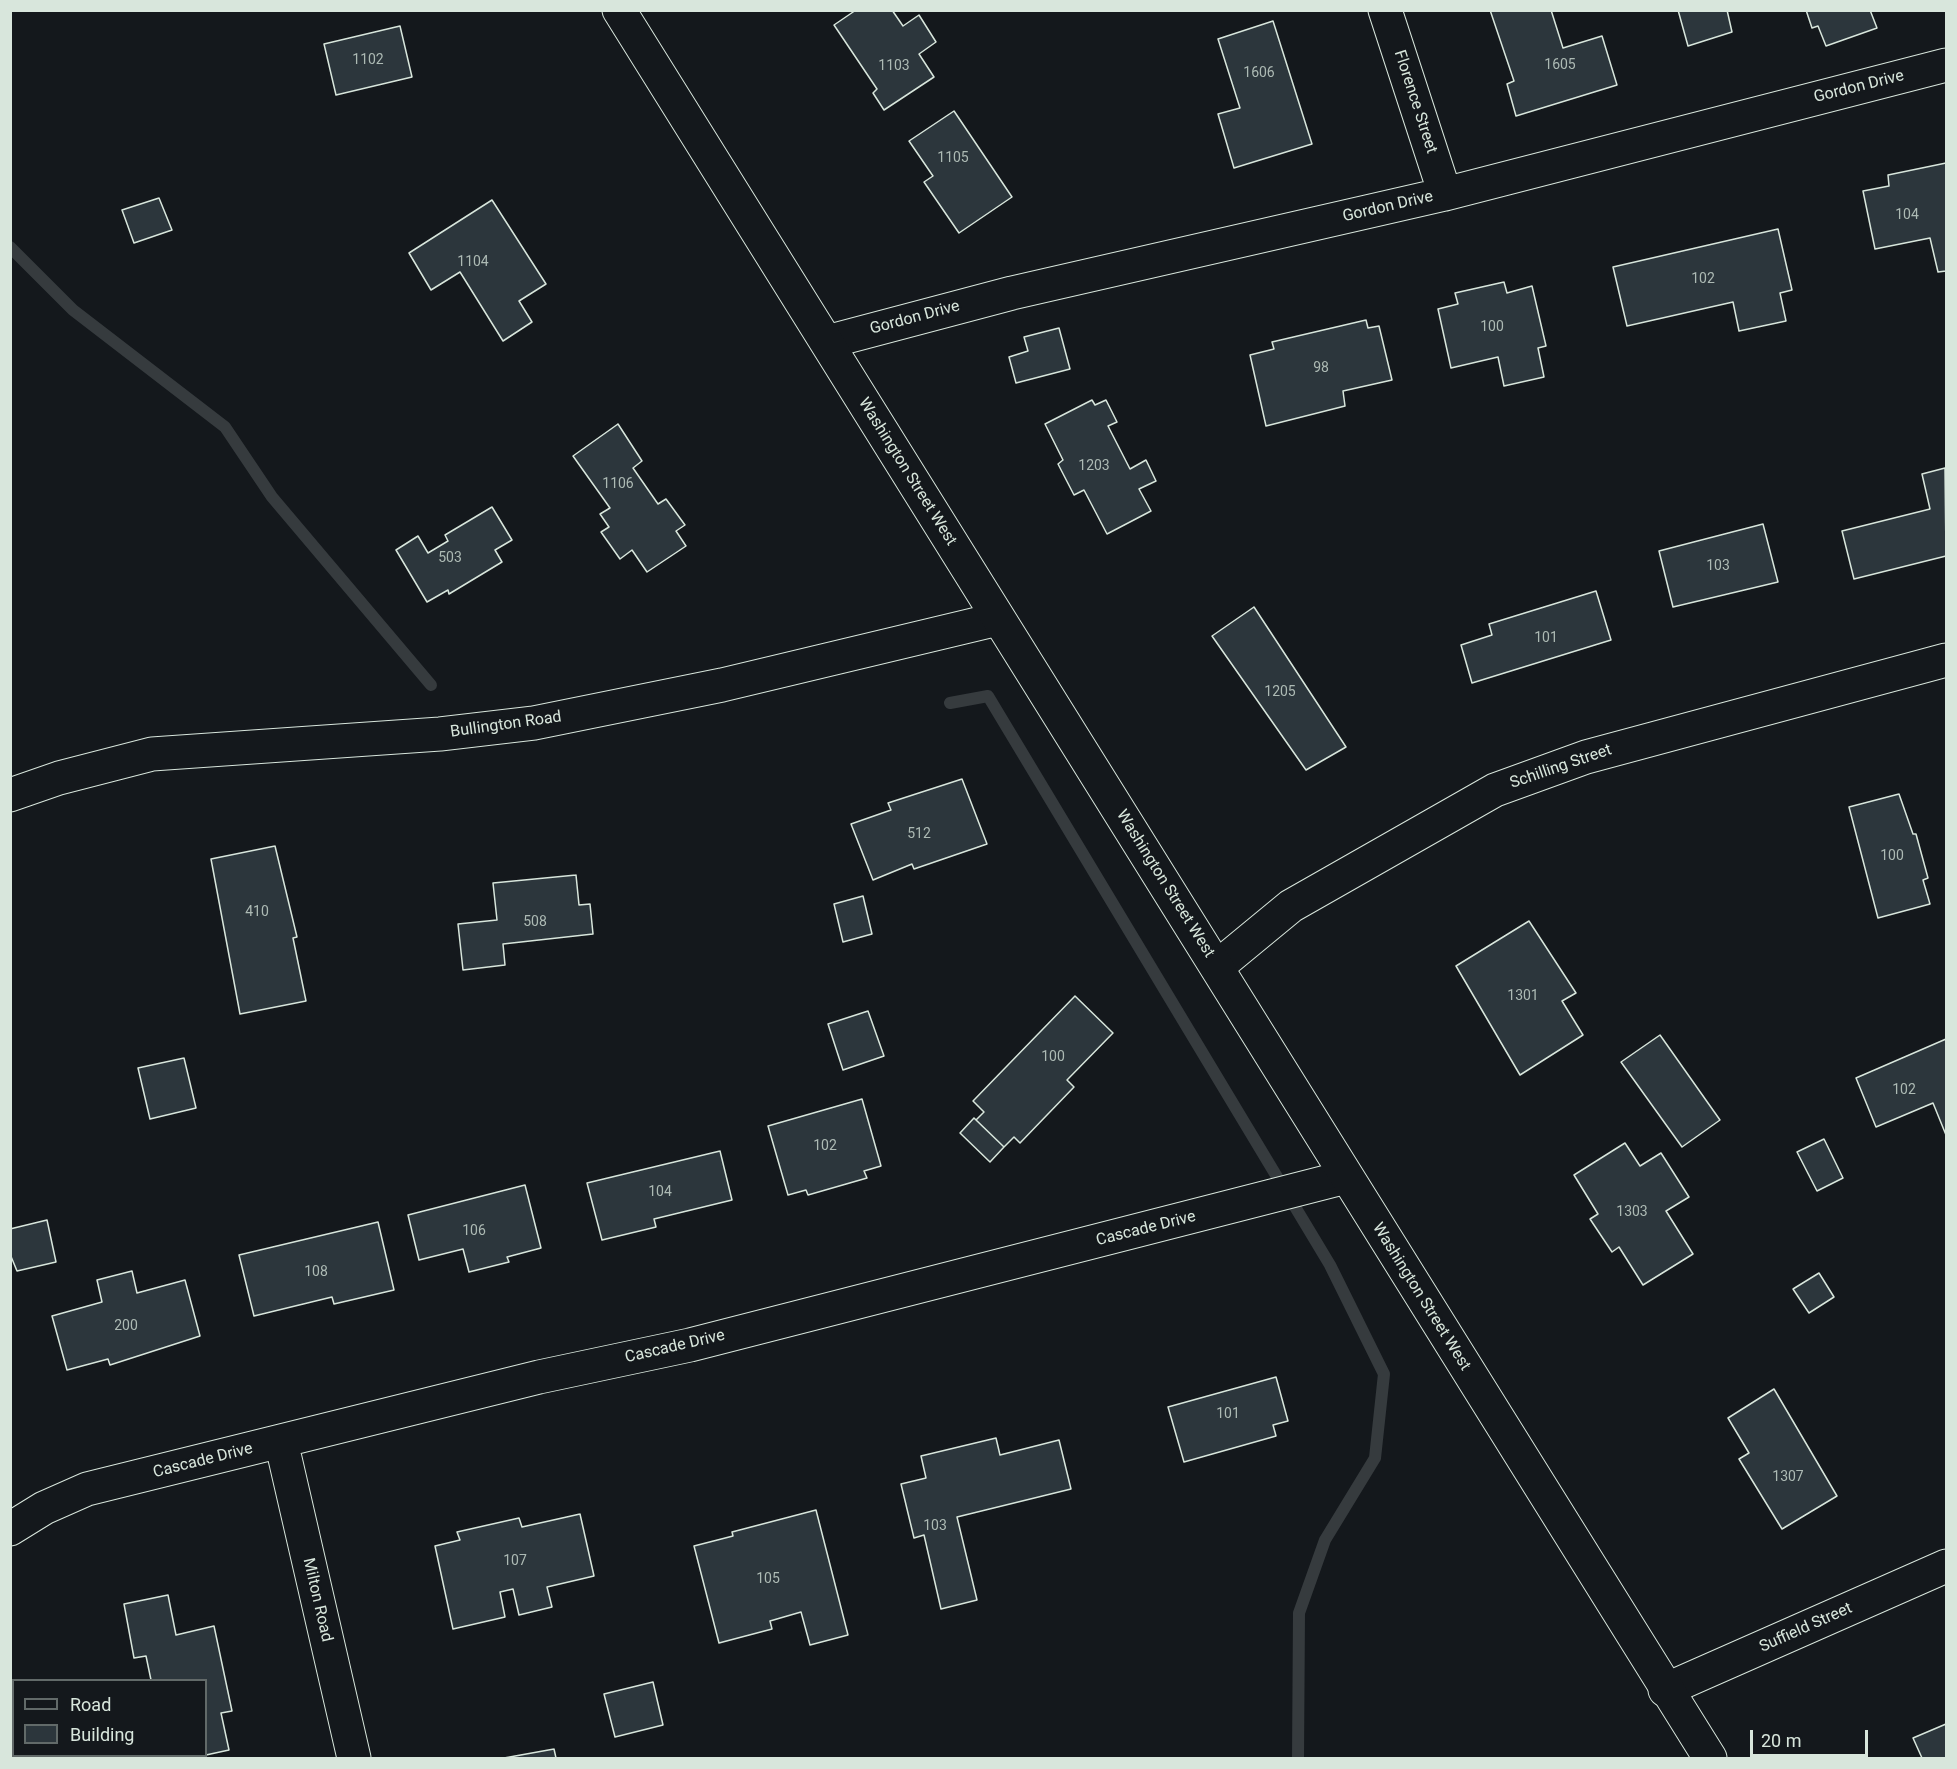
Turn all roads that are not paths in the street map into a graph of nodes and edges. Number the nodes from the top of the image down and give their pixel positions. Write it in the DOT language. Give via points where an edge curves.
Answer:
graph roads {
  1 [pos="619,10"];
  2 [pos="1385,10"];
  3 [pos="1947,64"];
  4 [pos="1445,194"];
  5 [pos="827,342"];
  6 [pos="998,619"];
  7 [pos="1947,660"];
  8 [pos="10,795"];
  9 [pos="1217,967"];
  10 [pos="1346,1177"];
  11 [pos="281,1441"];
  12 [pos="10,1529"];
  13 [pos="1947,1566"];
  14 [pos="1665,1690"];
  15 [pos="354,1758"];
  16 [pos="1710,1758"];
  1 -- 5 [label="street, Washington Street West"];
  2 -- 4 [label="street, Florence Street"];
  3 -- 4 [label="street, Gordon Drive"];
  4 -- 5 [label="street, Gordon Drive" via="1012,293"];
  5 -- 6 [label="street, Washington Street West"];
  6 -- 8 [label="street, Bullington Road" via="722,685 534,723 440,734 152,754 59,777"];
  6 -- 9 [label="street, Washington Street West"];
  7 -- 9 [label="street, Schilling Street" via="1586,757 1495,790 1291,906"];
  9 -- 10 [label="street, Washington Street West"];
  10 -- 11 [label="street, Cascade Drive" via="701,1342 539,1377"];
  10 -- 14 [label="street, Washington Street West"];
  11 -- 12 [label="street, Cascade Drive" via="87,1489"];
  11 -- 15 [label="street, Milton Road"];
  13 -- 14 [label="street, Suffield Street"];
  14 -- 16 [label="street, Washington Street West"];
}
